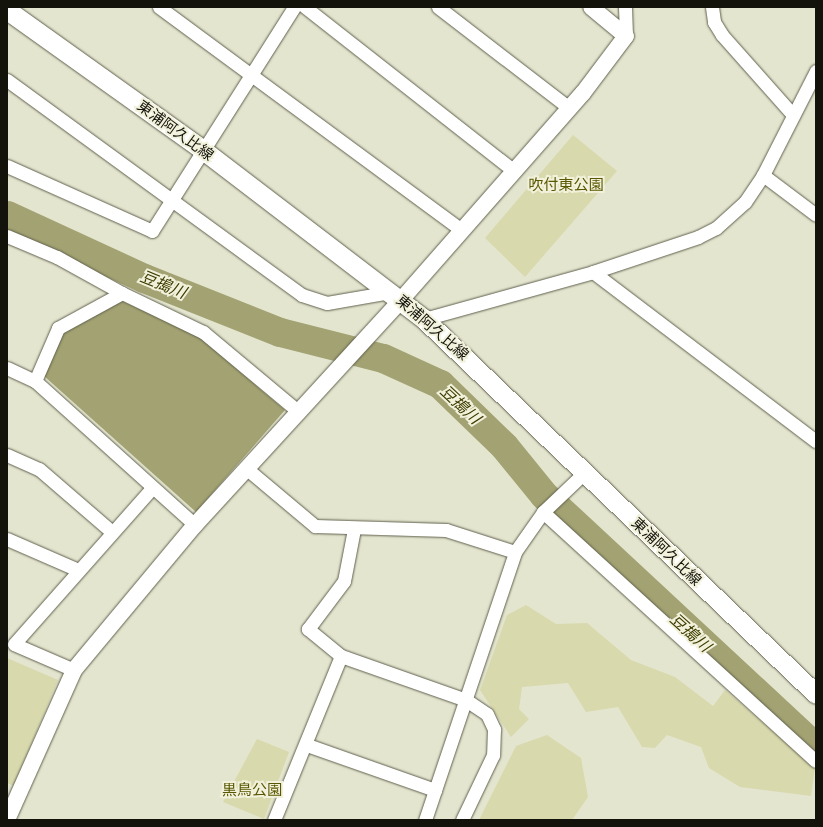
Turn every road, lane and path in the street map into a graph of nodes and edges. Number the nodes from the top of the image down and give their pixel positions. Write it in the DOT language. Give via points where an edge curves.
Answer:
graph roads {
  1 [pos="159,7"];
  2 [pos="294,7"];
  3 [pos="305,7"];
  4 [pos="438,7"];
  5 [pos="591,7"];
  6 [pos="625,7"];
  7 [pos="712,7"];
  8 [pos="7,10"];
  9 [pos="626,36"];
  10 [pos="816,71"];
  11 [pos="251,73"];
  12 [pos="7,80"];
  13 [pos="569,108"];
  14 [pos="793,116"];
  15 [pos="203,150"];
  16 [pos="7,166"];
  17 [pos="513,170"];
  18 [pos="763,175"];
  19 [pos="172,200"];
  20 [pos="816,215"];
  21 [pos="461,230"];
  22 [pos="7,236"];
  23 [pos="593,272"];
  24 [pos="122,293"];
  25 [pos="396,299"];
  26 [pos="424,319"];
  27 [pos="7,368"];
  28 [pos="35,381"];
  29 [pos="300,412"];
  30 [pos="816,441"];
  31 [pos="7,455"];
  32 [pos="247,469"];
  33 [pos="580,478"];
  34 [pos="152,488"];
  35 [pos="543,512"];
  36 [pos="195,525"];
  37 [pos="354,529"];
  38 [pos="112,532"];
  39 [pos="7,539"];
  40 [pos="515,552"];
  41 [pos="78,570"];
  42 [pos="10,642"];
  43 [pos="341,656"];
  44 [pos="74,670"];
  45 [pos="816,694"];
  46 [pos="466,700"];
  47 [pos="307,745"];
  48 [pos="816,761"];
  49 [pos="435,790"];
  50 [pos="7,820"];
  51 [pos="274,820"];
  52 [pos="425,820"];
  53 [pos="462,820"];
  1 -- 11 [label="street"];
  2 -- 11 [label="street"];
  3 -- 17 [label="street"];
  4 -- 13 [label="street"];
  5 -- 9 [label="street"];
  6 -- 9 [label="street"];
  7 -- 14 [label="street" via="714,22 722,35"];
  8 -- 15 [label="main road, 東浦阿久比線"];
  9 -- 13 [label="street"];
  10 -- 14 [label="street"];
  11 -- 15 [label="street"];
  11 -- 21 [label="street"];
  12 -- 19 [label="street"];
  13 -- 17 [label="street"];
  14 -- 18 [label="street"];
  15 -- 19 [label="street"];
  15 -- 25 [label="main road, 東浦阿久比線"];
  16 -- 19 [label="street" via="152,231"];
  17 -- 21 [label="street"];
  18 -- 20 [label="street"];
  18 -- 23 [label="street" via="745,202 716,228 698,237"];
  19 -- 25 [label="street" via="302,295 327,303"];
  21 -- 25 [label="street"];
  22 -- 24 [label="street" via="57,257"];
  23 -- 26 [label="street"];
  23 -- 30 [label="street"];
  24 -- 28 [label="street" via="58,328"];
  24 -- 29 [label="street" via="203,332"];
  25 -- 26 [label="main road, 東浦阿久比線"];
  25 -- 29 [label="street"];
  26 -- 33 [label="main road, 東浦阿久比線"];
  27 -- 28 [label="street"];
  28 -- 34 [label="street"];
  29 -- 32 [label="street"];
  31 -- 38 [label="street" via="39,469"];
  32 -- 36 [label="street"];
  32 -- 37 [label="street" via="315,526"];
  33 -- 35 [label="street"];
  33 -- 45 [label="main road, 東浦阿久比線"];
  34 -- 36 [label="street"];
  34 -- 38 [label="street"];
  35 -- 40 [label="street"];
  35 -- 48 [label="street"];
  36 -- 44 [label="street"];
  37 -- 40 [label="street" via="446,530"];
  37 -- 43 [label="street" via="344,581 308,629"];
  38 -- 41 [label="street"];
  39 -- 41 [label="street"];
  40 -- 46 [label="street"];
  41 -- 42 [label="street"];
  42 -- 44 [label="street"];
  43 -- 46 [label="street"];
  43 -- 47 [label="street"];
  44 -- 50 [label="street"];
  46 -- 49 [label="street"];
  46 -- 53 [label="street" via="487,714 494,729 493,755"];
  47 -- 49 [label="street"];
  47 -- 51 [label="street"];
  49 -- 52 [label="street"];
}
